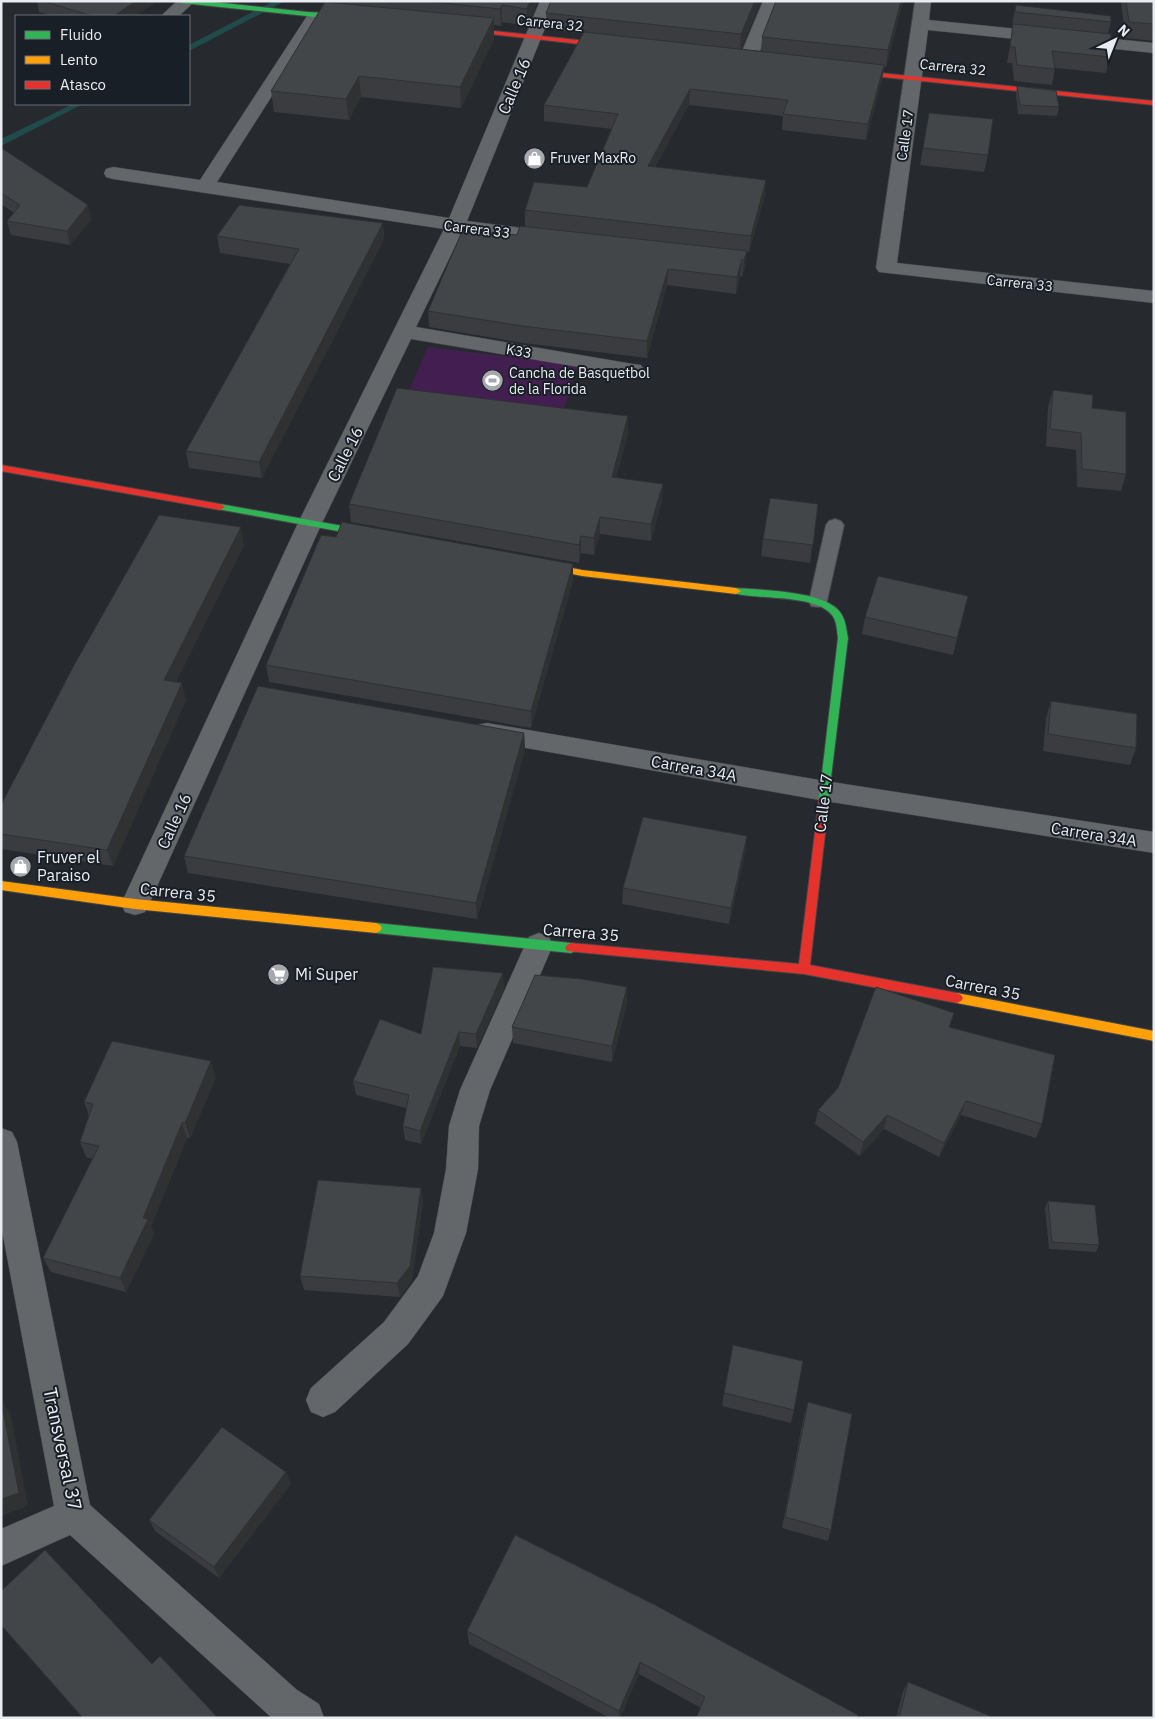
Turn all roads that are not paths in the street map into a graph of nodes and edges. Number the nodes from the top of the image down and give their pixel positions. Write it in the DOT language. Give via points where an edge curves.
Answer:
graph roads {
  1 [pos="548,1"];
  2 [pos="771,1"];
  3 [pos="923,1"];
  4 [pos="185,2"];
  5 [pos="170,15"];
  6 [pos="315,16"];
  7 [pos="363,20"];
  8 [pos="920,24"];
  9 [pos="449,28"];
  10 [pos="535,36"];
  11 [pos="632,48"];
  12 [pos="1154,48"];
  13 [pos="748,61"];
  14 [pos="835,70"];
  15 [pos="913,78"];
  16 [pos="1154,103"];
  17 [pos="113,173"];
  18 [pos="206,185"];
  19 [pos="456,227"];
  20 [pos="574,240"];
  21 [pos="886,268"];
  22 [pos="1154,297"];
  23 [pos="406,332"];
  24 [pos="633,370"];
  25 [pos="1,468"];
  26 [pos="310,523"];
  27 [pos="836,525"];
  28 [pos="388,537"];
  29 [pos="524,562"];
  30 [pos="818,602"];
  31 [pos="461,727"];
  32 [pos="825,791"];
  33 [pos="1154,843"];
  34 [pos="1,885"];
  35 [pos="135,904"];
  36 [pos="539,945"];
  37 [pos="804,969"];
  38 [pos="1154,1036"];
  39 [pos="1,1142"];
  40 [pos="322,1400"];
  41 [pos="74,1515"];
  42 [pos="1,1548"];
  43 [pos="304,1718"];
  1 -- 10 [label="street, Calle 16"];
  2 -- 13 [label="street"];
  3 -- 8 [label="street, Calle 17"];
  4 -- 5 [label="street"];
  4 -- 6 [label="street"];
  6 -- 7 [label="street"];
  6 -- 18 [label="street"];
  8 -- 12 [label="street"];
  8 -- 15 [label="street, Calle 17"];
  9 -- 10 [label="street, Carrera 32"];
  10 -- 11 [label="street, Carrera 32"];
  10 -- 19 [label="street, Calle 16"];
  14 -- 15 [label="street, Carrera 32"];
  15 -- 16 [label="street, Carrera 32"];
  15 -- 21 [label="street, Calle 17"];
  17 -- 18 [label="street, Carrera 33"];
  18 -- 19 [label="street, Carrera 33"];
  19 -- 20 [label="street, Carrera 33"];
  19 -- 23 [label="street, Calle 16"];
  21 -- 22 [label="street, Carrera 33"];
  23 -- 24 [label="street, K33"];
  23 -- 26 [label="street, Calle 16" via="386,393"];
  25 -- 26 [label="street"];
  26 -- 28 [label="street"];
  26 -- 35 [label="street, Calle 16" via="245,689"];
  27 -- 30 [label="lane"];
  29 -- 30 [label="street"];
  30 -- 32 [label="street, Calle 17" via="835,610 840,618 842,638"];
  31 -- 32 [label="street, Carrera 34A"];
  32 -- 33 [label="street, Carrera 34A"];
  32 -- 37 [label="street, Calle 17"];
  34 -- 35 [label="street, Carrera 35"];
  35 -- 36 [label="street, Carrera 35"];
  36 -- 37 [label="street, Carrera 35"];
  36 -- 40 [label="street" via="475,1090 464,1126 462,1169 450,1233 431,1285 396,1333"];
  37 -- 38 [label="street, Carrera 35"];
  39 -- 41 [label="street, Transversal 37"];
  41 -- 42 [label="street"];
  41 -- 43 [label="street, Transversal 37"];
}
